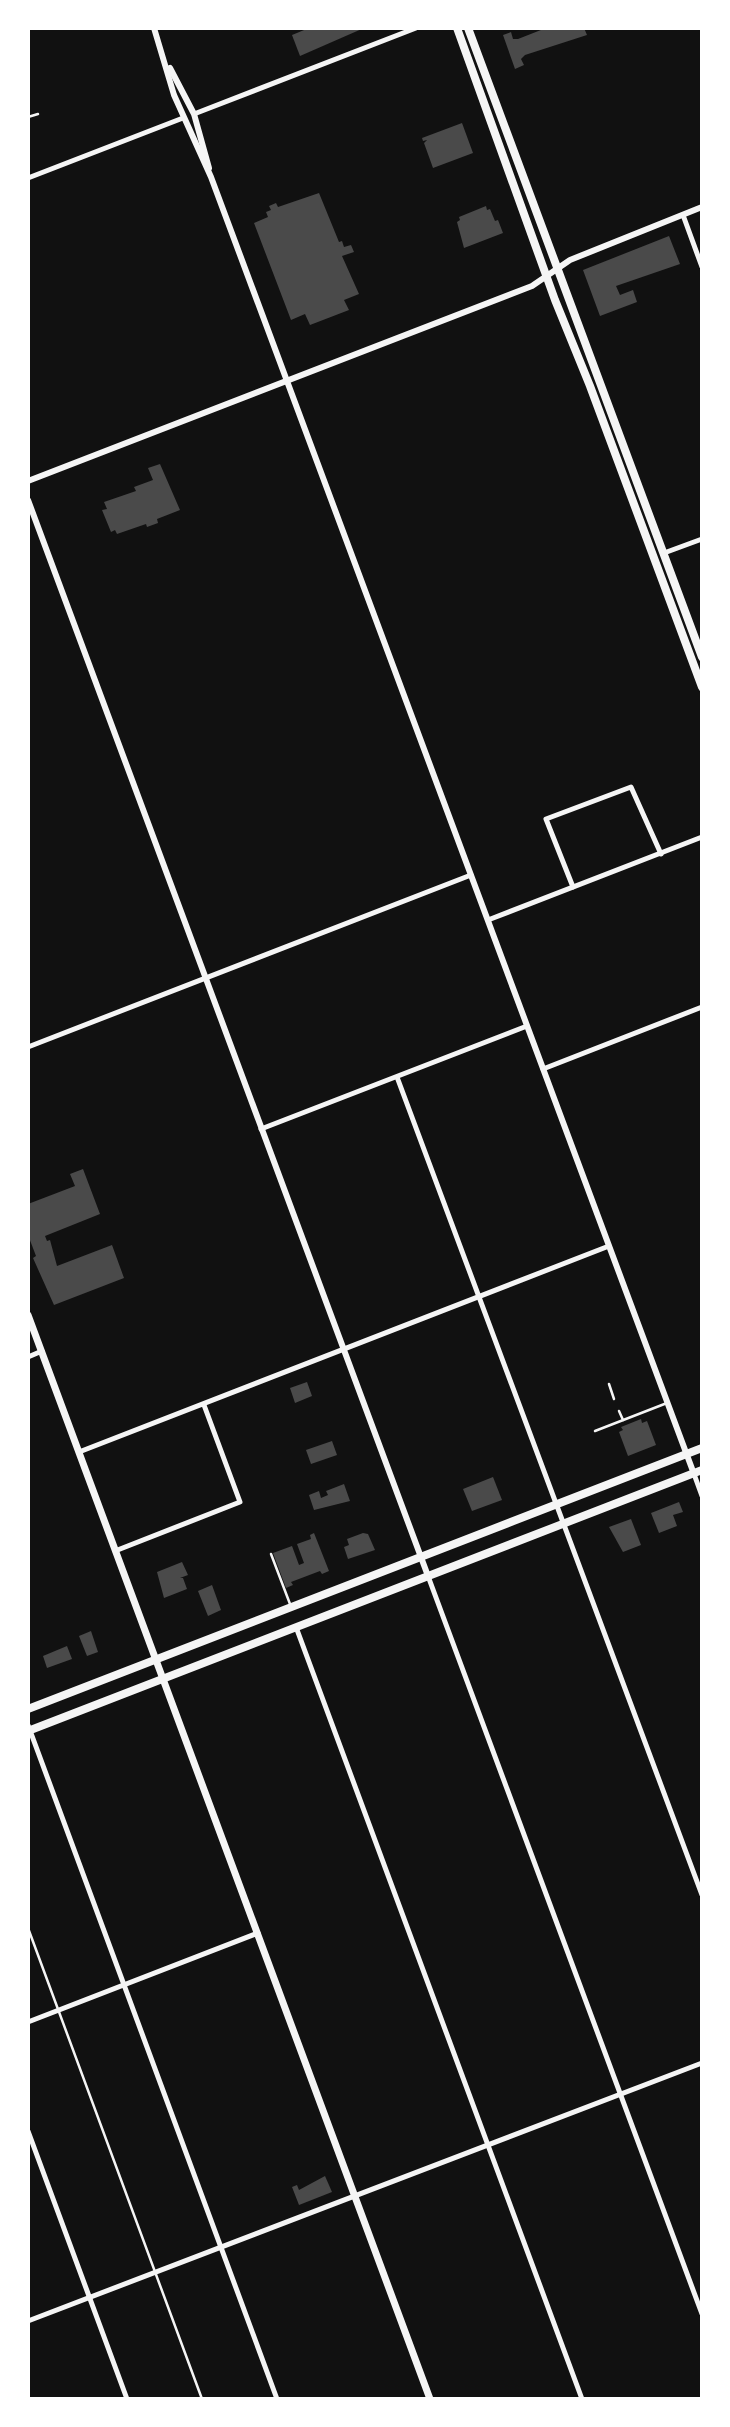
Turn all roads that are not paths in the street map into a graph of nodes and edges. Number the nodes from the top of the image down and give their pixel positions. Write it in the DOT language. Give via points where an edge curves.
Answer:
graph roads {
  1 [pos="154,28"];
  2 [pos="416,28"];
  3 [pos="457,28"];
  4 [pos="468,28"];
  5 [pos="167,62"];
  6 [pos="37,114"];
  7 [pos="194,114"];
  8 [pos="28,117"];
  9 [pos="183,118"];
  10 [pos="211,177"];
  11 [pos="28,178"];
  12 [pos="702,207"];
  13 [pos="683,215"];
  14 [pos="702,267"];
  15 [pos="553,272"];
  16 [pos="287,381"];
  17 [pos="28,481"];
  18 [pos="28,500"];
  19 [pos="702,539"];
  20 [pos="664,553"];
  21 [pos="702,657"];
  22 [pos="702,687"];
  23 [pos="702,837"];
  24 [pos="661,854"];
  25 [pos="471,875"];
  26 [pos="573,887"];
  27 [pos="488,920"];
  28 [pos="206,978"];
  29 [pos="702,1007"];
  30 [pos="527,1026"];
  31 [pos="28,1047"];
  32 [pos="543,1069"];
  33 [pos="397,1077"];
  34 [pos="261,1129"];
  35 [pos="609,1246"];
  36 [pos="480,1297"];
  37 [pos="28,1315"];
  38 [pos="345,1350"];
  39 [pos="42,1352"];
  40 [pos="28,1357"];
  41 [pos="608,1384"];
  42 [pos="614,1399"];
  43 [pos="667,1403"];
  44 [pos="204,1405"];
  45 [pos="620,1411"];
  46 [pos="623,1420"];
  47 [pos="595,1431"];
  48 [pos="702,1448"];
  49 [pos="79,1452"];
  50 [pos="686,1454"];
  51 [pos="698,1472"];
  52 [pos="702,1496"];
  53 [pos="557,1504"];
  54 [pos="565,1524"];
  55 [pos="115,1551"];
  56 [pos="271,1554"];
  57 [pos="421,1557"];
  58 [pos="428,1576"];
  59 [pos="292,1607"];
  60 [pos="296,1627"];
  61 [pos="156,1660"];
  62 [pos="164,1679"];
  63 [pos="28,1709"];
  64 [pos="29,1729"];
  65 [pos="702,1895"];
  66 [pos="28,1928"];
  67 [pos="258,1933"];
  68 [pos="124,1985"];
  69 [pos="59,2010"];
  70 [pos="28,2022"];
  71 [pos="702,2063"];
  72 [pos="621,2095"];
  73 [pos="28,2132"];
  74 [pos="488,2146"];
  75 [pos="355,2197"];
  76 [pos="222,2248"];
  77 [pos="155,2273"];
  78 [pos="89,2298"];
  79 [pos="702,2314"];
  80 [pos="28,2321"];
  81 [pos="127,2399"];
  82 [pos="202,2399"];
  83 [pos="277,2399"];
  84 [pos="430,2399"];
  85 [pos="582,2399"];
  1 -- 5 [label="street"];
  2 -- 7 [label="street"];
  3 -- 15 [label="main road"];
  4 -- 15 [label="main road"];
  5 -- 7 [label="street"];
  5 -- 9 [label="street"];
  6 -- 8 [label="lane"];
  7 -- 10 [label="street"];
  9 -- 10 [label="street"];
  9 -- 11 [label="street"];
  10 -- 16 [label="street"];
  12 -- 13 [label="street"];
  13 -- 14 [label="street"];
  13 -- 15 [label="street" via="570,260"];
  15 -- 16 [label="street" via="532,286"];
  15 -- 20 [label="main road"];
  15 -- 22 [label="main road"];
  16 -- 17 [label="street"];
  16 -- 25 [label="street"];
  18 -- 28 [label="street"];
  19 -- 20 [label="street"];
  20 -- 21 [label="main road"];
  23 -- 24 [label="street"];
  24 -- 26 [label="street"];
  24 -- 26 [label="street" via="631,787 603,796 546,818"];
  25 -- 27 [label="street"];
  25 -- 28 [label="street"];
  26 -- 27 [label="street"];
  27 -- 30 [label="street"];
  28 -- 31 [label="street"];
  28 -- 34 [label="street"];
  29 -- 32 [label="street"];
  30 -- 32 [label="street"];
  30 -- 33 [label="street"];
  32 -- 35 [label="street"];
  33 -- 34 [label="street"];
  33 -- 36 [label="street"];
  34 -- 38 [label="street"];
  35 -- 36 [label="street"];
  35 -- 43 [label="street"];
  36 -- 38 [label="street"];
  36 -- 53 [label="street"];
  37 -- 39 [label="main road"];
  38 -- 44 [label="street"];
  38 -- 57 [label="street"];
  39 -- 40 [label="street"];
  39 -- 49 [label="main road"];
  41 -- 42 [label="lane"];
  43 -- 46 [label="lane"];
  43 -- 50 [label="street"];
  44 -- 49 [label="street"];
  44 -- 55 [label="street" via="240,1502"];
  45 -- 46 [label="lane"];
  46 -- 47 [label="lane"];
  48 -- 50 [label="main road"];
  49 -- 55 [label="main road"];
  50 -- 51 [label="street"];
  50 -- 53 [label="main road"];
  51 -- 52 [label="street"];
  51 -- 54 [label="main road"];
  53 -- 54 [label="street"];
  53 -- 57 [label="main road"];
  54 -- 58 [label="main road"];
  54 -- 65 [label="street"];
  55 -- 61 [label="main road"];
  56 -- 59 [label="lane"];
  57 -- 58 [label="street"];
  57 -- 59 [label="main road"];
  58 -- 60 [label="main road"];
  58 -- 72 [label="street"];
  59 -- 61 [label="main road"];
  60 -- 62 [label="main road"];
  60 -- 74 [label="street"];
  61 -- 62 [label="main road"];
  61 -- 63 [label="main road"];
  62 -- 64 [label="main road"];
  62 -- 67 [label="main road"];
  64 -- 68 [label="street"];
  66 -- 69 [label="lane"];
  67 -- 68 [label="street"];
  67 -- 75 [label="main road"];
  68 -- 69 [label="street"];
  68 -- 76 [label="street"];
  69 -- 70 [label="street"];
  69 -- 77 [label="lane"];
  71 -- 72 [label="street"];
  72 -- 74 [label="street"];
  72 -- 79 [label="street"];
  73 -- 78 [label="street"];
  74 -- 75 [label="street"];
  74 -- 85 [label="street"];
  75 -- 76 [label="street"];
  75 -- 84 [label="main road"];
  76 -- 77 [label="street"];
  76 -- 83 [label="street"];
  77 -- 78 [label="street"];
  77 -- 82 [label="lane"];
  78 -- 80 [label="street"];
  78 -- 81 [label="street"];
}
